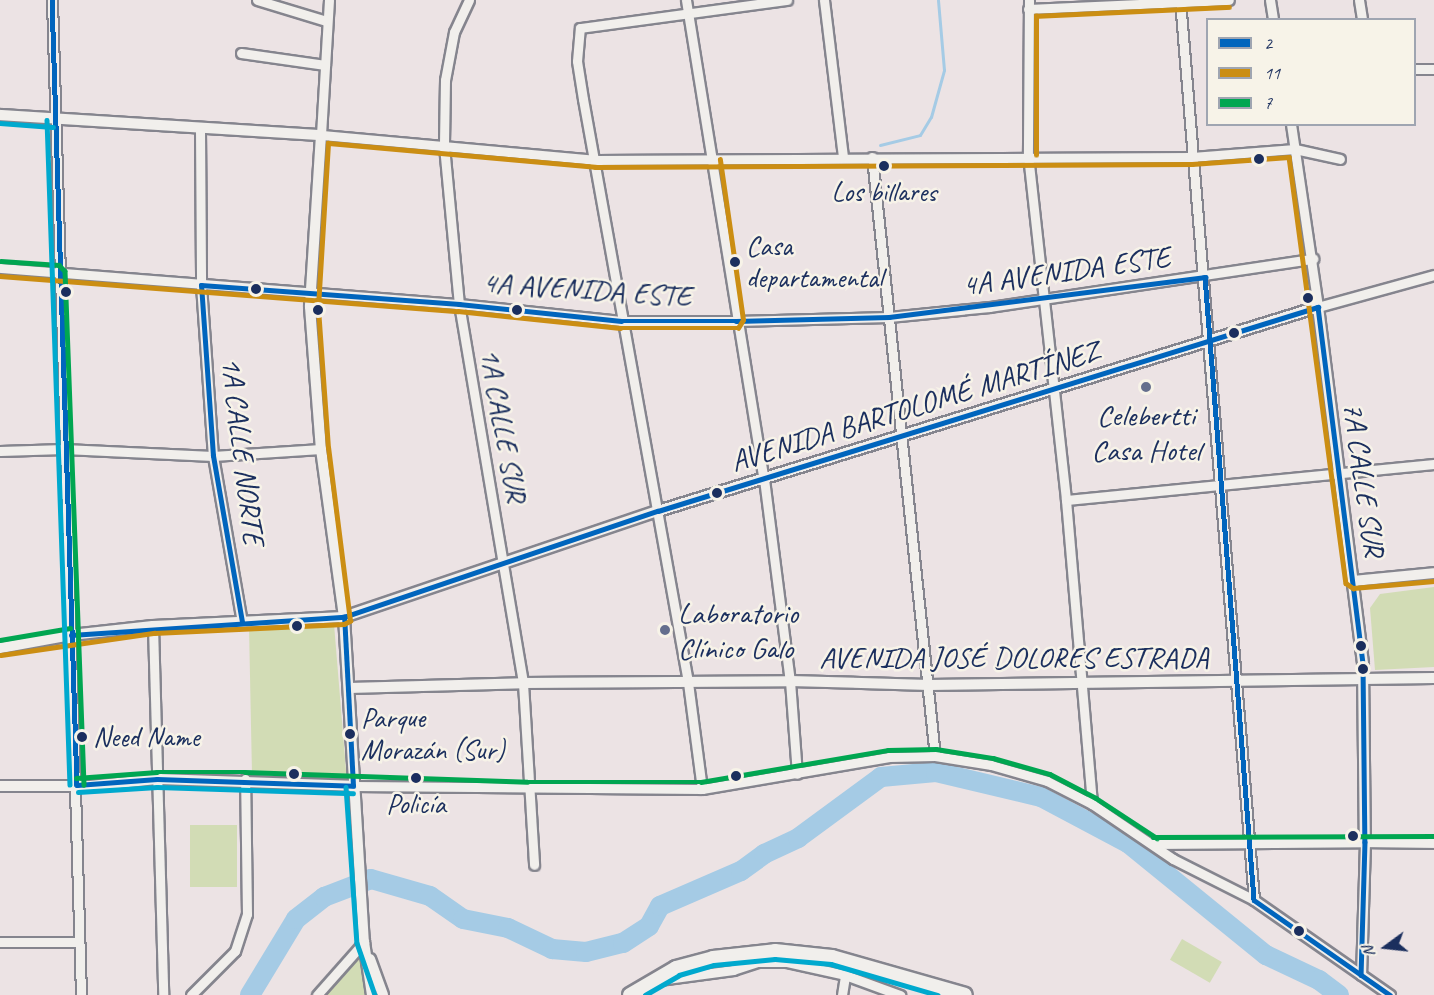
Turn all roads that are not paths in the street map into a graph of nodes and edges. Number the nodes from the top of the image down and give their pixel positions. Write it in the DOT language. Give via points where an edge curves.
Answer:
graph roads {
  1 [pos="52,0"];
  2 [pos="257,0"];
  3 [pos="329,0"];
  4 [pos="469,0"];
  5 [pos="686,0"];
  6 [pos="787,0"];
  7 [pos="824,0"];
  8 [pos="1229,0"];
  9 [pos="1270,0"];
  10 [pos="1359,0"];
  11 [pos="1180,2"];
  12 [pos="1029,5"];
  13 [pos="688,13"];
  14 [pos="1273,18"];
  15 [pos="1362,18"];
  16 [pos="326,21"];
  17 [pos="241,53"];
  18 [pos="325,65"];
  19 [pos="1416,69"];
  20 [pos="1434,69"];
  21 [pos="0,115"];
  22 [pos="54,120"];
  23 [pos="1291,126"];
  24 [pos="200,130"];
  25 [pos="321,135"];
  26 [pos="444,146"];
  27 [pos="1295,149"];
  28 [pos="1028,155"];
  29 [pos="1192,157"];
  30 [pos="843,158"];
  31 [pos="872,158"];
  32 [pos="1340,159"];
  33 [pos="595,160"];
  34 [pos="713,161"];
  35 [pos="1313,259"];
  36 [pos="0,268"];
  37 [pos="57,272"];
  38 [pos="1434,275"];
  39 [pos="1205,277"];
  40 [pos="201,285"];
  41 [pos="310,293"];
  42 [pos="1044,300"];
  43 [pos="459,304"];
  44 [pos="1318,307"];
  45 [pos="889,317"];
  46 [pos="621,321"];
  47 [pos="736,321"];
  48 [pos="1210,340"];
  49 [pos="1053,388"];
  50 [pos="902,434"];
  51 [pos="64,449"];
  52 [pos="321,449"];
  53 [pos="0,451"];
  54 [pos="213,456"];
  55 [pos="1434,464"];
  56 [pos="1337,474"];
  57 [pos="764,479"];
  58 [pos="1221,485"];
  59 [pos="1066,500"];
  60 [pos="658,512"];
  61 [pos="504,561"];
  62 [pos="1434,573"];
  63 [pos="1353,581"];
  64 [pos="344,617"];
  65 [pos="242,622"];
  66 [pos="153,626"];
  67 [pos="71,634"];
  68 [pos="0,648"];
  69 [pos="1364,678"];
  70 [pos="1434,678"];
  71 [pos="790,681"];
  72 [pos="1237,681"];
  73 [pos="688,682"];
  74 [pos="1082,682"];
  75 [pos="522,683"];
  76 [pos="929,685"];
  77 [pos="349,688"];
  78 [pos="935,756"];
  79 [pos="797,774"];
  80 [pos="157,779"];
  81 [pos="245,779"];
  82 [pos="76,785"];
  83 [pos="0,786"];
  84 [pos="353,786"];
  85 [pos="702,789"];
  86 [pos="527,790"];
  87 [pos="1092,804"];
  88 [pos="1250,841"];
  89 [pos="1365,842"];
  90 [pos="1434,843"];
  91 [pos="1153,844"];
  92 [pos="534,865"];
  93 [pos="1254,900"];
  94 [pos="0,942"];
  95 [pos="79,942"];
  96 [pos="364,942"];
  97 [pos="845,975"];
  98 [pos="1361,975"];
  99 [pos="651,981"];
  100 [pos="81,995"];
  101 [pos="163,995"];
  102 [pos="191,995"];
  103 [pos="317,995"];
  104 [pos="372,995"];
  105 [pos="383,995"];
  106 [pos="630,995"];
  107 [pos="842,995"];
  108 [pos="900,995"];
  109 [pos="965,995"];
  110 [pos="1390,995"];
  1 -- 22 [label="street"];
  2 -- 16 [label="street"];
  3 -- 16 [label="street"];
  4 -- 26 [label="street, 1A CALLE SUR" via="454,32 445,80"];
  5 -- 13 [label="street"];
  6 -- 13 [label="street"];
  7 -- 30 [label="street"];
  8 -- 11 [label="street"];
  9 -- 14 [label="street"];
  10 -- 15 [label="street"];
  11 -- 12 [label="street"];
  11 -- 29 [label="street"];
  12 -- 28 [label="street"];
  13 -- 33 [label="street" via="580,28 577,61"];
  13 -- 34 [label="street"];
  16 -- 18 [label="street"];
  17 -- 18 [label="street"];
  18 -- 25 [label="street"];
  19 -- 20 [label="street"];
  21 -- 22 [label="street"];
  22 -- 24 [label="street"];
  22 -- 37 [label="street"];
  23 -- 27 [label="street, 7A CALLE SUR"];
  24 -- 25 [label="street"];
  24 -- 40 [label="street, 1A CALLE NORTE"];
  25 -- 26 [label="street"];
  25 -- 41 [label="street"];
  26 -- 33 [label="street"];
  26 -- 43 [label="street, 1A CALLE SUR"];
  27 -- 29 [label="street"];
  27 -- 32 [label="street"];
  27 -- 35 [label="street, 7A CALLE SUR"];
  28 -- 29 [label="street"];
  28 -- 31 [label="street"];
  28 -- 42 [label="street"];
  29 -- 39 [label="street"];
  30 -- 31 [label="street"];
  30 -- 34 [label="street"];
  31 -- 45 [label="street"];
  33 -- 34 [label="street"];
  33 -- 46 [label="street"];
  34 -- 47 [label="street"];
  35 -- 39 [label="street, 4A AVENIDA ESTE"];
  35 -- 44 [label="street, 7A CALLE SUR"];
  36 -- 37 [label="street, 4A AVENIDA ESTE"];
  37 -- 40 [label="street, 4A AVENIDA ESTE"];
  37 -- 51 [label="street"];
  38 -- 44 [label="street"];
  39 -- 42 [label="street, 4A AVENIDA ESTE"];
  39 -- 48 [label="street"];
  40 -- 41 [label="street, 4A AVENIDA ESTE"];
  40 -- 54 [label="street, 1A CALLE NORTE"];
  41 -- 43 [label="street, 4A AVENIDA ESTE"];
  41 -- 52 [label="street"];
  42 -- 45 [label="street, 4A AVENIDA ESTE"];
  42 -- 49 [label="street"];
  43 -- 46 [label="street, 4A AVENIDA ESTE"];
  43 -- 61 [label="street, 1A CALLE SUR"];
  44 -- 48 [label="street, AVENIDA BARTOLOMÉ MARTÍNEZ"];
  44 -- 56 [label="street, 7A CALLE SUR"];
  45 -- 47 [label="street, 4A AVENIDA ESTE"];
  45 -- 50 [label="street"];
  46 -- 47 [label="street, 4A AVENIDA ESTE"];
  46 -- 60 [label="street"];
  47 -- 57 [label="street"];
  48 -- 49 [label="street, AVENIDA BARTOLOMÉ MARTÍNEZ"];
  48 -- 58 [label="street"];
  49 -- 50 [label="street, AVENIDA BARTOLOMÉ MARTÍNEZ"];
  49 -- 59 [label="street"];
  50 -- 57 [label="street, AVENIDA BARTOLOMÉ MARTÍNEZ"];
  50 -- 76 [label="street"];
  51 -- 53 [label="street"];
  51 -- 54 [label="street"];
  51 -- 67 [label="street"];
  52 -- 54 [label="street"];
  52 -- 64 [label="street"];
  54 -- 65 [label="street, 1A CALLE NORTE"];
  55 -- 56 [label="street"];
  56 -- 58 [label="street"];
  56 -- 63 [label="street, 7A CALLE SUR"];
  57 -- 60 [label="street, AVENIDA BARTOLOMÉ MARTÍNEZ"];
  57 -- 71 [label="street"];
  58 -- 59 [label="street"];
  58 -- 72 [label="street"];
  59 -- 74 [label="street"];
  60 -- 61 [label="street, AVENIDA BARTOLOMÉ MARTÍNEZ"];
  60 -- 73 [label="street"];
  61 -- 64 [label="street, AVENIDA BARTOLOMÉ MARTÍNEZ"];
  61 -- 75 [label="street, 1A CALLE SUR"];
  62 -- 63 [label="street"];
  63 -- 69 [label="street, 7A CALLE SUR"];
  64 -- 65 [label="street, AVENIDA BARTOLOMÉ MARTÍNEZ"];
  64 -- 77 [label="street"];
  65 -- 66 [label="street, AVENIDA BARTOLOMÉ MARTÍNEZ"];
  66 -- 67 [label="street, AVENIDA BARTOLOMÉ MARTÍNEZ"];
  66 -- 80 [label="street"];
  67 -- 68 [label="street, AVENIDA BARTOLOMÉ MARTÍNEZ"];
  67 -- 82 [label="street"];
  69 -- 70 [label="street, AVENIDA JOSÉ DOLORES ESTRADA"];
  69 -- 72 [label="street, AVENIDA JOSÉ DOLORES ESTRADA"];
  69 -- 89 [label="street, 7A CALLE SUR"];
  71 -- 73 [label="street, AVENIDA JOSÉ DOLORES ESTRADA"];
  71 -- 76 [label="street, AVENIDA JOSÉ DOLORES ESTRADA"];
  71 -- 79 [label="street"];
  72 -- 74 [label="street, AVENIDA JOSÉ DOLORES ESTRADA"];
  72 -- 88 [label="street"];
  73 -- 75 [label="street, AVENIDA JOSÉ DOLORES ESTRADA"];
  73 -- 85 [label="street"];
  74 -- 76 [label="street, AVENIDA JOSÉ DOLORES ESTRADA"];
  74 -- 87 [label="street"];
  75 -- 77 [label="street, AVENIDA JOSÉ DOLORES ESTRADA"];
  75 -- 86 [label="street, 1A CALLE SUR"];
  76 -- 78 [label="street"];
  77 -- 84 [label="street"];
  78 -- 79 [label="street" via="889,758"];
  78 -- 87 [label="street" via="991,765 1047,782"];
  79 -- 85 [label="street"];
  80 -- 81 [label="street"];
  80 -- 82 [label="street"];
  80 -- 101 [label="street"];
  81 -- 84 [label="street"];
  81 -- 102 [label="street" via="247,914 235,951"];
  82 -- 83 [label="street"];
  82 -- 95 [label="street"];
  84 -- 86 [label="street"];
  84 -- 96 [label="street"];
  85 -- 86 [label="street"];
  86 -- 92 [label="street, 1A CALLE SUR"];
  87 -- 91 [label="street"];
  88 -- 89 [label="street"];
  88 -- 91 [label="street"];
  88 -- 93 [label="street"];
  89 -- 90 [label="street"];
  89 -- 98 [label="street"];
  91 -- 93 [label="street" via="1173,860"];
  93 -- 98 [label="street"];
  94 -- 95 [label="street"];
  95 -- 100 [label="street"];
  96 -- 103 [label="street"];
  96 -- 104 [label="street"];
  96 -- 105 [label="street"];
  97 -- 99 [label="street" via="787,962 757,962 705,975"];
  97 -- 107 [label="street"];
  97 -- 108 [label="street"];
  98 -- 110 [label="street"];
  99 -- 106 [label="main road"];
  99 -- 109 [label="main road" via="676,968 713,958 775,951 832,957"];
}
